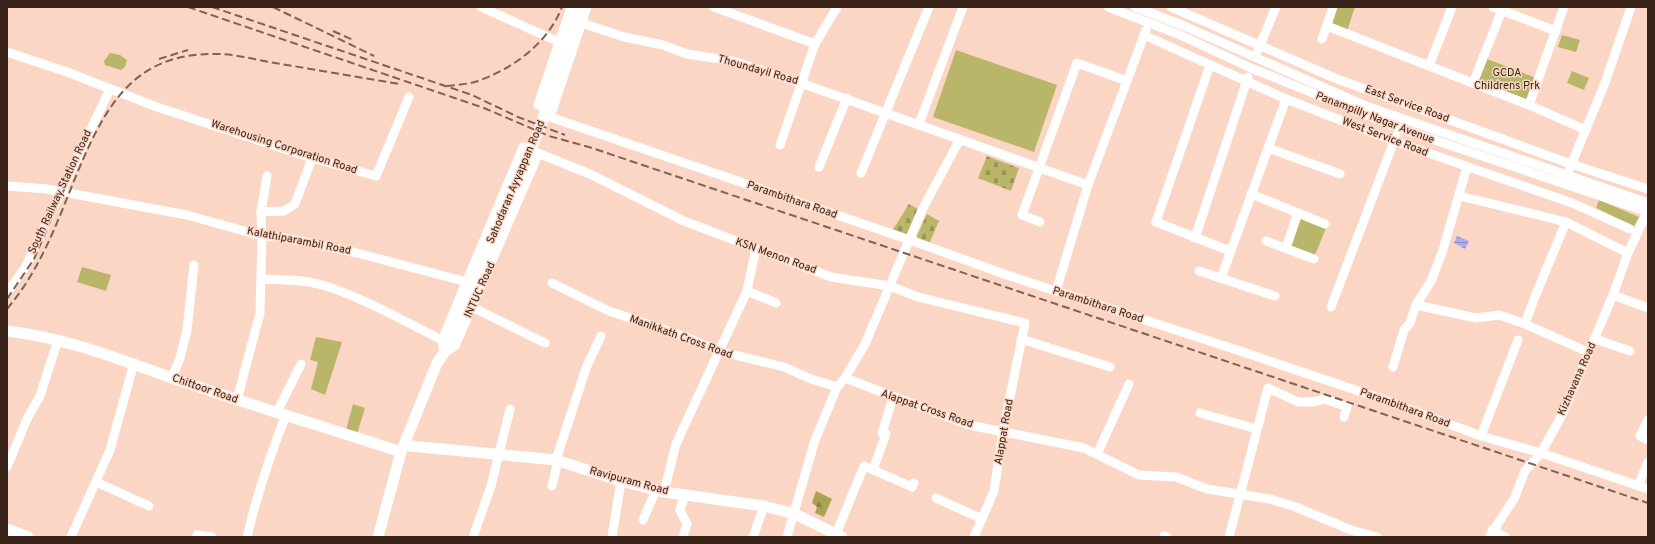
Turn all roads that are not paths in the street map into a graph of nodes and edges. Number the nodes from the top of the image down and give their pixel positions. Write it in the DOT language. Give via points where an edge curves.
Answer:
graph roads {
  1 [pos="481,7"];
  2 [pos="570,7"];
  3 [pos="578,7"];
  4 [pos="588,7"];
  5 [pos="714,7"];
  6 [pos="837,7"];
  7 [pos="929,7"];
  8 [pos="963,7"];
  9 [pos="1108,7"];
  10 [pos="1135,7"];
  11 [pos="1172,7"];
  12 [pos="1276,7"];
  13 [pos="1333,7"];
  14 [pos="1452,7"];
  15 [pos="1564,7"];
  16 [pos="1630,7"];
  17 [pos="1119,9"];
  18 [pos="1498,9"];
  19 [pos="1153,14"];
  20 [pos="582,23"];
  21 [pos="1149,23"];
  22 [pos="1327,26"];
  23 [pos="1556,31"];
  24 [pos="1144,35"];
  25 [pos="1322,39"];
  26 [pos="559,42"];
  27 [pos="815,44"];
  28 [pos="1260,46"];
  29 [pos="7,52"];
  30 [pos="1255,58"];
  31 [pos="1210,65"];
  32 [pos="1429,66"];
  33 [pos="1251,68"];
  34 [pos="1127,81"];
  35 [pos="1246,81"];
  36 [pos="802,83"];
  37 [pos="1473,83"];
  38 [pos="110,88"];
  39 [pos="410,97"];
  40 [pos="847,98"];
  41 [pos="1286,99"];
  42 [pos="1529,105"];
  43 [pos="885,112"];
  44 [pos="551,113"];
  45 [pos="919,124"];
  46 [pos="1399,128"];
  47 [pos="1586,130"];
  48 [pos="960,139"];
  49 [pos="1394,141"];
  50 [pos="780,145"];
  51 [pos="1268,148"];
  52 [pos="1465,151"];
  53 [pos="538,154"];
  54 [pos="312,158"];
  55 [pos="1571,164"];
  56 [pos="1464,166"];
  57 [pos="819,167"];
  58 [pos="1040,168"];
  59 [pos="860,173"];
  60 [pos="1340,174"];
  61 [pos="267,176"];
  62 [pos="1565,179"];
  63 [pos="1088,185"];
  64 [pos="7,186"];
  65 [pos="1648,189"];
  66 [pos="60,193"];
  67 [pos="1251,194"];
  68 [pos="1460,196"];
  69 [pos="1647,208"];
  70 [pos="261,212"];
  71 [pos="1298,213"];
  72 [pos="1040,222"];
  73 [pos="1566,222"];
  74 [pos="1325,224"];
  75 [pos="1630,229"];
  76 [pos="262,236"];
  77 [pos="1195,238"];
  78 [pos="910,240"];
  79 [pos="1266,241"];
  80 [pos="756,248"];
  81 [pos="1286,248"];
  82 [pos="1230,251"];
  83 [pos="1628,253"];
  84 [pos="1314,259"];
  85 [pos="194,265"];
  86 [pos="1199,271"];
  87 [pos="1221,278"];
  88 [pos="262,279"];
  89 [pos="467,282"];
  90 [pos="552,283"];
  91 [pos="890,286"];
  92 [pos="746,291"];
  93 [pos="1056,291"];
  94 [pos="7,293"];
  95 [pos="1613,295"];
  96 [pos="1276,296"];
  97 [pos="776,304"];
  98 [pos="1416,305"];
  99 [pos="1648,306"];
  100 [pos="1331,307"];
  101 [pos="472,308"];
  102 [pos="1024,323"];
  103 [pos="1525,324"];
  104 [pos="7,332"];
  105 [pos="601,336"];
  106 [pos="1021,339"];
  107 [pos="1594,339"];
  108 [pos="58,340"];
  109 [pos="442,340"];
  110 [pos="1518,340"];
  111 [pos="545,343"];
  112 [pos="718,351"];
  113 [pos="1630,351"];
  114 [pos="1588,352"];
  115 [pos="444,353"];
  116 [pos="134,363"];
  117 [pos="301,364"];
  118 [pos="1110,367"];
  119 [pos="1393,367"];
  120 [pos="172,378"];
  121 [pos="846,378"];
  122 [pos="1129,384"];
  123 [pos="837,387"];
  124 [pos="893,397"];
  125 [pos="237,400"];
  126 [pos="510,409"];
  127 [pos="1200,413"];
  128 [pos="281,414"];
  129 [pos="1344,417"];
  130 [pos="1648,420"];
  131 [pos="1257,429"];
  132 [pos="1003,431"];
  133 [pos="1481,436"];
  134 [pos="1648,440"];
  135 [pos="410,446"];
  136 [pos="401,452"];
  137 [pos="1541,453"];
  138 [pos="500,454"];
  139 [pos="1097,454"];
  140 [pos="557,460"];
  141 [pos="1648,462"];
  142 [pos="7,467"];
  143 [pos="873,470"];
  144 [pos="621,481"];
  145 [pos="96,482"];
  146 [pos="913,485"];
  147 [pos="552,486"];
  148 [pos="1638,486"];
  149 [pos="1648,489"];
  150 [pos="660,491"];
  151 [pos="685,495"];
  152 [pos="1240,495"];
  153 [pos="936,498"];
  154 [pos="149,506"];
  155 [pos="764,506"];
  156 [pos="795,514"];
  157 [pos="982,519"];
  158 [pos="643,520"];
  159 [pos="7,529"];
  160 [pos="1491,534"];
  161 [pos="197,535"];
  162 [pos="839,535"];
  163 [pos="28,537"];
  164 [pos="71,537"];
  165 [pos="212,537"];
  166 [pos="247,537"];
  167 [pos="378,537"];
  168 [pos="386,537"];
  169 [pos="473,537"];
  170 [pos="612,537"];
  171 [pos="683,537"];
  172 [pos="753,537"];
  173 [pos="787,537"];
  174 [pos="974,537"];
  175 [pos="1229,537"];
  176 [pos="1377,537"];
  177 [pos="1504,537"];
  1 -- 26 [label="street"];
  2 -- 26 [label="street"];
  3 -- 115 [label="main road, Sahodaran Ayyappan Road" via="541,125"];
  4 -- 20 [label="street"];
  5 -- 27 [label="street"];
  6 -- 27 [label="street"];
  7 -- 43 [label="street"];
  8 -- 45 [label="street"];
  9 -- 17 [label="street, Panampilly Nagar Avenue"];
  10 -- 19 [label="street, Panampilly Nagar Avenue"];
  11 -- 28 [label="street, East Service Road"];
  12 -- 28 [label="street"];
  13 -- 22 [label="street"];
  14 -- 32 [label="street"];
  15 -- 23 [label="street"];
  16 -- 47 [label="street" via="1605,83"];
  17 -- 21 [label="street, Panampilly Nagar Avenue"];
  18 -- 23 [label="street"];
  18 -- 37 [label="street"];
  19 -- 21 [label="street"];
  19 -- 30 [label="street, Panampilly Nagar Avenue"];
  20 -- 36 [label="street, Thoundayil Road" via="687,54 733,61"];
  20 -- 44 [label="street"];
  21 -- 24 [label="street"];
  21 -- 33 [label="street, Panampilly Nagar Avenue"];
  22 -- 25 [label="street"];
  22 -- 32 [label="street"];
  23 -- 42 [label="street"];
  24 -- 31 [label="street, West Service Road"];
  24 -- 34 [label="street"];
  26 -- 44 [label="street, Parambithara Road" via="538,105"];
  27 -- 36 [label="street"];
  28 -- 30 [label="street"];
  28 -- 55 [label="street, East Service Road" via="1338,79"];
  29 -- 38 [label="street, Warehousing Corporation Road"];
  30 -- 33 [label="street"];
  30 -- 62 [label="street, Panampilly Nagar Avenue" via="1366,106"];
  31 -- 35 [label="street, West Service Road"];
  31 -- 77 [label="street" via="1156,222"];
  32 -- 37 [label="street"];
  33 -- 35 [label="street"];
  33 -- 46 [label="street, Panampilly Nagar Avenue"];
  34 -- 58 [label="street" via="1077,62"];
  34 -- 63 [label="street"];
  35 -- 41 [label="street, West Service Road"];
  35 -- 77 [label="street"];
  36 -- 40 [label="street, Thoundayil Road"];
  36 -- 50 [label="street"];
  37 -- 42 [label="street"];
  38 -- 54 [label="street, Warehousing Corporation Road" via="157,107"];
  38 -- 66 [label="street, South Railway Station Road"];
  39 -- 54 [label="street, Warehousing Corporation Road" via="376,176"];
  40 -- 43 [label="street, Thoundayil Road"];
  40 -- 57 [label="street"];
  41 -- 49 [label="street, West Service Road"];
  41 -- 51 [label="street"];
  42 -- 47 [label="street"];
  43 -- 45 [label="street, Thoundayil Road"];
  43 -- 59 [label="street"];
  44 -- 78 [label="street, Parambithara Road"];
  45 -- 48 [label="street, Thoundayil Road"];
  46 -- 49 [label="street"];
  46 -- 52 [label="street, Panampilly Nagar Avenue"];
  47 -- 55 [label="street"];
  48 -- 58 [label="street, Thoundayil Road"];
  48 -- 78 [label="street" via="922,210"];
  49 -- 56 [label="street, West Service Road"];
  49 -- 100 [label="street"];
  51 -- 60 [label="street"];
  51 -- 67 [label="street"];
  52 -- 56 [label="street"];
  52 -- 62 [label="street, Panampilly Nagar Avenue"];
  53 -- 80 [label="street, KSN Menon Road" via="592,175 684,221"];
  53 -- 89 [label="street, KSN Menon Road" via="523,147"];
  53 -- 101 [label="street, INTUC Road"];
  54 -- 70 [label="street" via="295,204 284,211"];
  55 -- 62 [label="street"];
  55 -- 65 [label="street, East Service Road"];
  56 -- 68 [label="street"];
  56 -- 75 [label="street, West Service Road" via="1572,204"];
  58 -- 63 [label="street, Thoundayil Road"];
  58 -- 72 [label="street" via="1022,215"];
  61 -- 70 [label="street"];
  62 -- 69 [label="street, Panampilly Nagar Avenue"];
  63 -- 93 [label="street"];
  64 -- 66 [label="street, Kalathiparambil Road" via="47,189"];
  65 -- 69 [label="street, Kizhavana Road"];
  66 -- 76 [label="street, Kalathiparambil Road" via="187,215"];
  66 -- 94 [label="street, South Railway Station Road" via="26,266"];
  67 -- 71 [label="street"];
  67 -- 82 [label="street"];
  68 -- 73 [label="street"];
  68 -- 98 [label="street" via="1431,281"];
  69 -- 83 [label="street, Kizhavana Road"];
  70 -- 76 [label="street"];
  71 -- 74 [label="street"];
  71 -- 81 [label="street"];
  73 -- 83 [label="street"];
  73 -- 103 [label="street"];
  76 -- 88 [label="street"];
  76 -- 89 [label="street, Kalathiparambil Road" via="281,237 357,253"];
  77 -- 82 [label="street"];
  78 -- 91 [label="street"];
  78 -- 93 [label="street, Parambithara Road"];
  79 -- 81 [label="street"];
  80 -- 91 [label="street, KSN Menon Road" via="831,277"];
  80 -- 92 [label="street"];
  81 -- 84 [label="street"];
  82 -- 87 [label="street"];
  83 -- 95 [label="street, Kizhavana Road"];
  85 -- 120 [label="street" via="187,330"];
  86 -- 87 [label="street"];
  87 -- 96 [label="street"];
  88 -- 109 [label="street" via="322,285 365,302"];
  88 -- 125 [label="street" via="260,313"];
  89 -- 109 [label="street"];
  90 -- 112 [label="street, Manikkath Cross Road" via="609,311 686,337"];
  91 -- 102 [label="street, KSN Menon Road" via="918,297"];
  91 -- 121 [label="street" via="865,344"];
  92 -- 97 [label="street"];
  92 -- 112 [label="street"];
  93 -- 133 [label="street, Parambithara Road" via="1382,399"];
  95 -- 99 [label="street"];
  95 -- 107 [label="street, Kizhavana Road"];
  98 -- 103 [label="street" via="1476,318 1499,315"];
  98 -- 119 [label="street" via="1410,323 1404,330"];
  101 -- 111 [label="street"];
  101 -- 115 [label="street, INTUC Road" via="455,346"];
  102 -- 106 [label="street, Alappat Road"];
  103 -- 114 [label="street"];
  104 -- 108 [label="main road, Chittoor Road"];
  105 -- 140 [label="street" via="586,368"];
  106 -- 118 [label="street"];
  106 -- 132 [label="street, Alappat Road"];
  107 -- 113 [label="street"];
  107 -- 114 [label="street, Kizhavana Road"];
  108 -- 116 [label="main road, Chittoor Road"];
  108 -- 142 [label="street" via="40,396"];
  109 -- 115 [label="street"];
  110 -- 133 [label="street"];
  112 -- 123 [label="street, Manikkath Cross Road" via="784,367"];
  112 -- 150 [label="street" via="676,444"];
  114 -- 137 [label="street, Kizhavana Road" via="1565,408"];
  115 -- 135 [label="main road, Sahodaran Ayyappan Road" via="443,366"];
  115 -- 136 [label="main road, Sahodaran Ayyappan Road" via="436,363"];
  116 -- 120 [label="main road, Chittoor Road"];
  116 -- 145 [label="street" via="110,450"];
  117 -- 128 [label="street"];
  120 -- 125 [label="main road, Chittoor Road"];
  121 -- 123 [label="street"];
  121 -- 124 [label="street, Alappat Cross Road"];
  122 -- 139 [label="street"];
  123 -- 156 [label="street" via="815,440"];
  124 -- 132 [label="street, Alappat Cross Road" via="969,425"];
  124 -- 143 [label="street" via="882,433 886,434"];
  125 -- 128 [label="main road, Chittoor Road"];
  126 -- 138 [label="street"];
  127 -- 131 [label="street"];
  128 -- 136 [label="main road, Chittoor Road"];
  128 -- 166 [label="street"];
  129 -- 131 [label="street" via="1347,407 1325,399 1298,402 1268,388"];
  130 -- 134 [label="street" via="1640,436"];
  131 -- 152 [label="street"];
  132 -- 139 [label="street, Alappat Cross Road" via="1084,448"];
  132 -- 157 [label="street, Alappat Road" via="994,491"];
  133 -- 137 [label="street, Parambithara Road"];
  135 -- 138 [label="main road, Ravipuram Road"];
  135 -- 168 [label="main road, Sahodaran Ayyappan Road"];
  136 -- 167 [label="main road, Sahodaran Ayyappan Road"];
  137 -- 148 [label="street, Parambithara Road"];
  137 -- 160 [label="street, Kizhavana Road" via="1525,471 1514,498"];
  138 -- 140 [label="main road, Ravipuram Road"];
  138 -- 169 [label="street" via="492,486"];
  139 -- 152 [label="street, Alappat Cross Road" via="1139,475 1176,477 1207,489"];
  140 -- 144 [label="main road, Ravipuram Road"];
  140 -- 147 [label="street"];
  141 -- 148 [label="street"];
  143 -- 146 [label="street"];
  143 -- 162 [label="street" via="864,466"];
  144 -- 150 [label="main road, Ravipuram Road"];
  144 -- 170 [label="street"];
  145 -- 154 [label="street"];
  145 -- 164 [label="street"];
  148 -- 149 [label="street, Parambithara Road"];
  150 -- 151 [label="main road, Ravipuram Road"];
  150 -- 158 [label="street"];
  151 -- 155 [label="main road, Ravipuram Road"];
  151 -- 171 [label="street" via="680,510 687,524"];
  152 -- 175 [label="street"];
  152 -- 176 [label="street, Alappat Cross Road" via="1270,499 1351,530"];
  153 -- 157 [label="street"];
  155 -- 156 [label="main road, Ravipuram Road"];
  155 -- 172 [label="street"];
  156 -- 162 [label="main road, Ravipuram Road"];
  156 -- 173 [label="street"];
  157 -- 174 [label="street, Alappat Road"];
  159 -- 163 [label="main road"];
  160 -- 177 [label="street"];
  161 -- 165 [label="street"];
}
